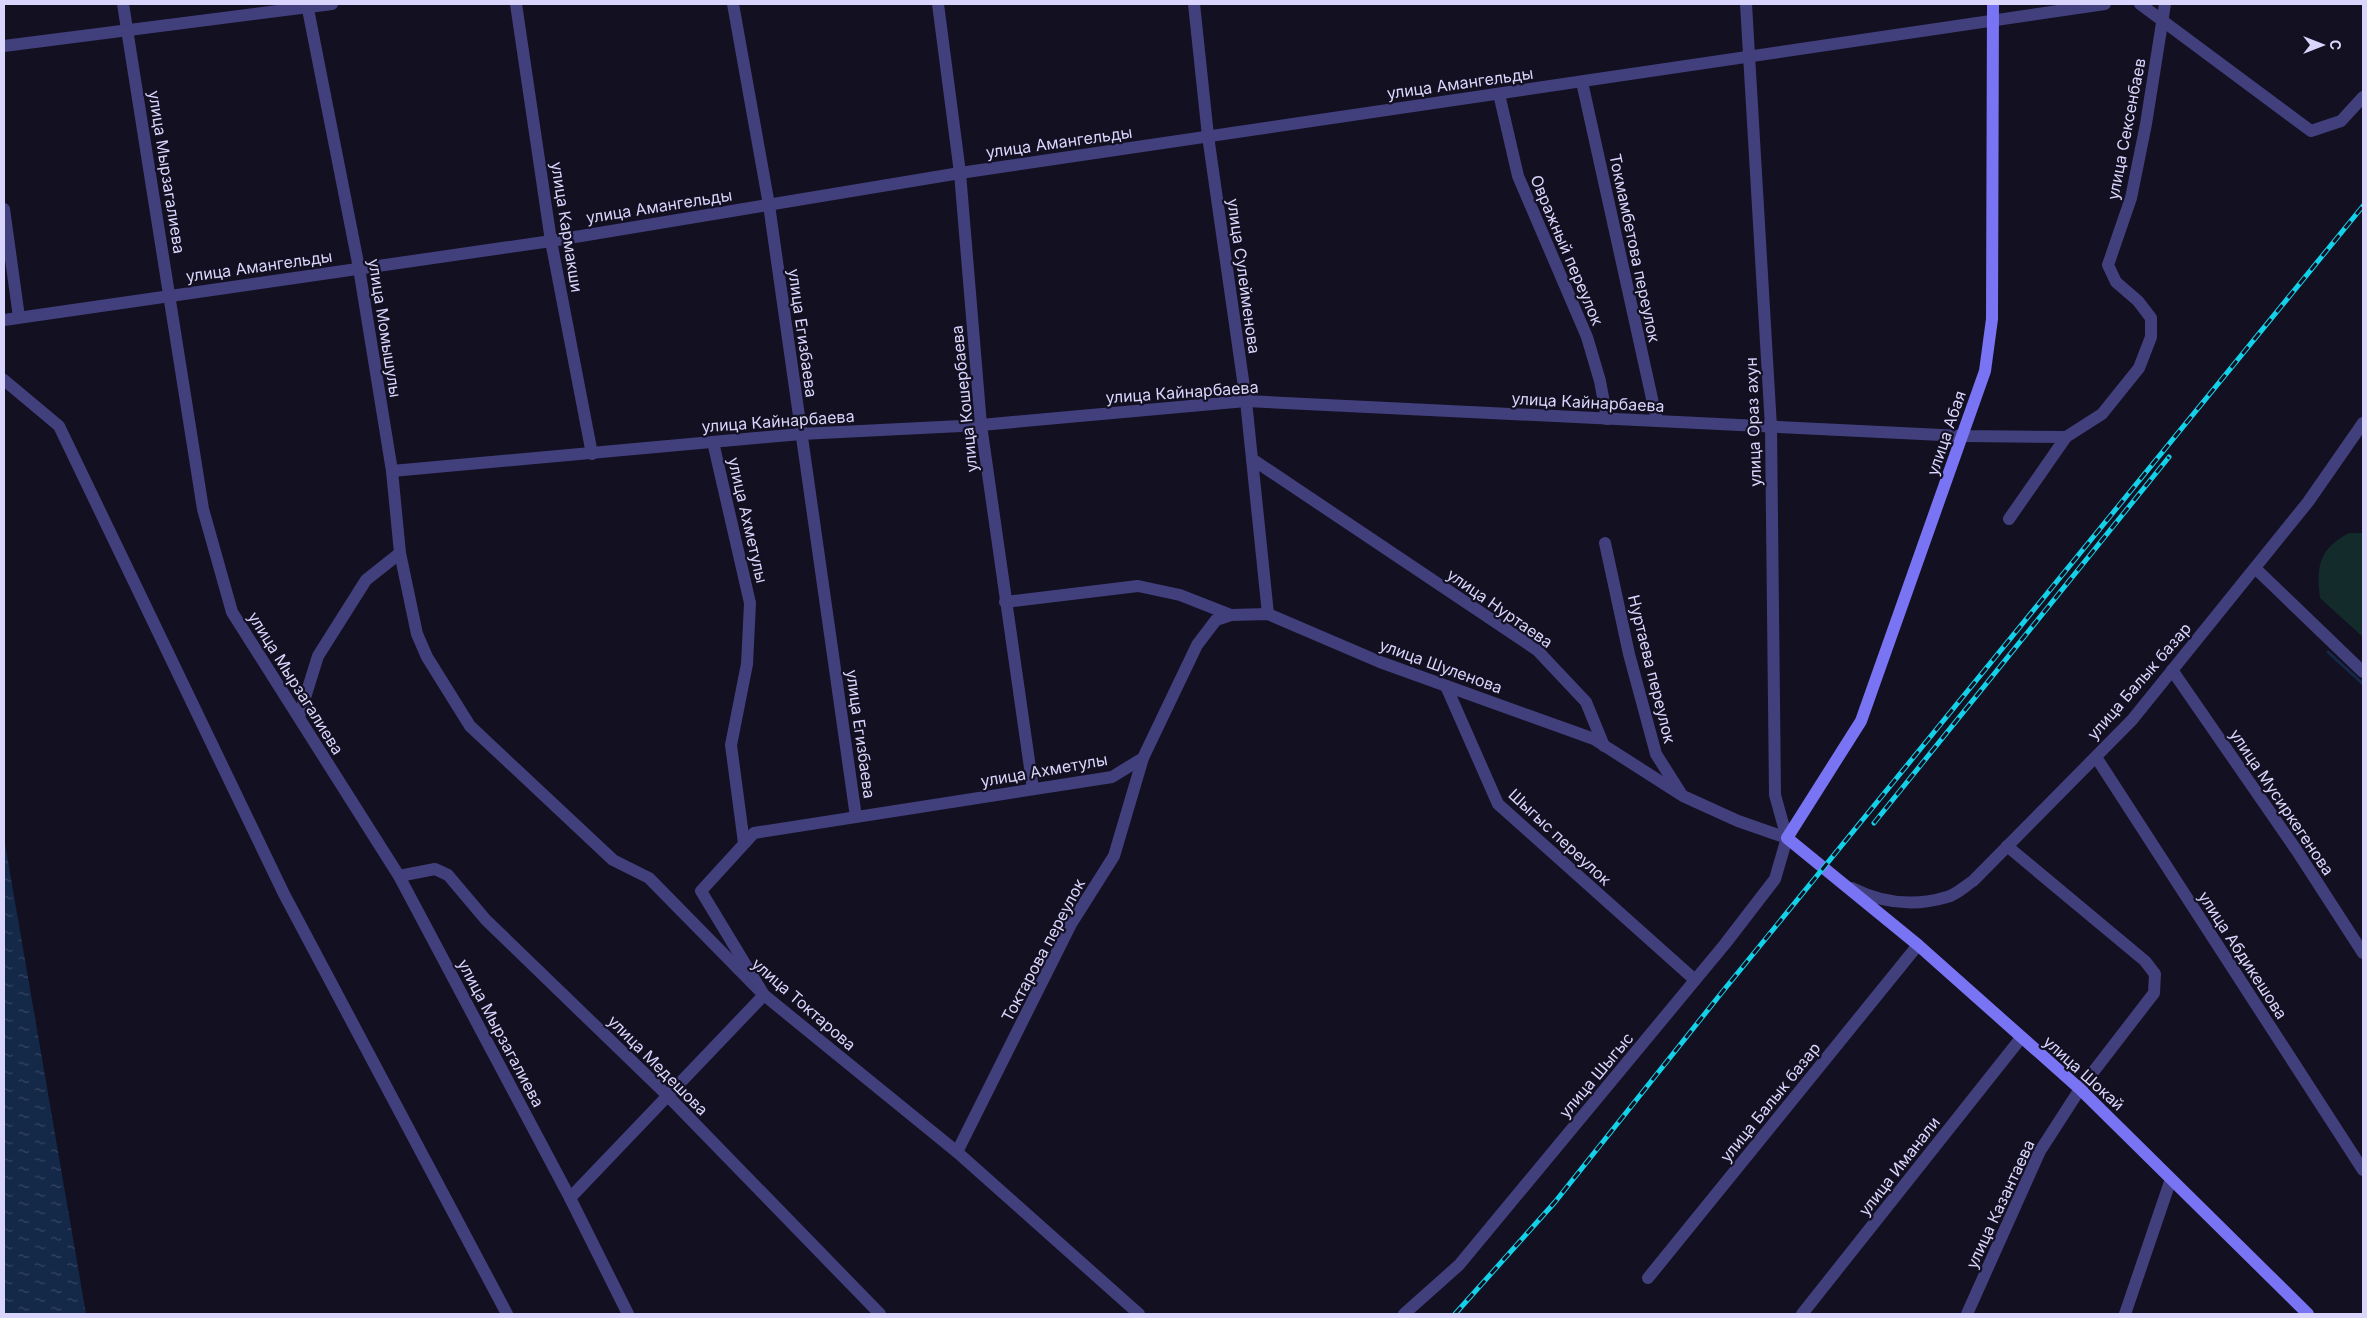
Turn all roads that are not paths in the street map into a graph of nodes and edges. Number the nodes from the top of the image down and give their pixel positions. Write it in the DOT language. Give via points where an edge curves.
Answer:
graph roads {
  1 [pos="123,4"];
  2 [pos="332,4"];
  3 [pos="516,4"];
  4 [pos="733,4"];
  5 [pos="938,4"];
  6 [pos="1194,4"];
  7 [pos="1746,4"];
  8 [pos="1993,4"];
  9 [pos="2105,4"];
  10 [pos="2140,4"];
  11 [pos="2165,4"];
  12 [pos="307,5"];
  13 [pos="1993,21"];
  14 [pos="2164,21"];
  15 [pos="127,30"];
  16 [pos="4,46"];
  17 [pos="1750,57"];
  18 [pos="1582,82"];
  19 [pos="1498,94"];
  20 [pos="2363,97"];
  21 [pos="1208,136"];
  22 [pos="960,173"];
  23 [pos="769,205"];
  24 [pos="4,210"];
  25 [pos="551,241"];
  26 [pos="359,268"];
  27 [pos="170,295"];
  28 [pos="19,317"];
  29 [pos="4,320"];
  30 [pos="4,380"];
  31 [pos="1246,401"];
  32 [pos="1607,419"];
  33 [pos="1657,422"];
  34 [pos="2363,423"];
  35 [pos="981,425"];
  36 [pos="1771,427"];
  37 [pos="801,434"];
  38 [pos="1962,436"];
  39 [pos="2066,437"];
  40 [pos="713,442"];
  41 [pos="592,454"];
  42 [pos="1252,459"];
  43 [pos="392,471"];
  44 [pos="2009,519"];
  45 [pos="1605,543"];
  46 [pos="400,553"];
  47 [pos="2255,568"];
  48 [pos="1005,602"];
  49 [pos="1268,614"];
  50 [pos="1232,615"];
  51 [pos="427,657"];
  52 [pos="2172,670"];
  53 [pos="2363,672"];
  54 [pos="1446,686"];
  55 [pos="298,717"];
  56 [pos="1604,746"];
  57 [pos="2096,757"];
  58 [pos="1142,758"];
  59 [pos="1033,789"];
  60 [pos="1683,796"];
  61 [pos="856,817"];
  62 [pos="1787,838"];
  63 [pos="744,843"];
  64 [pos="2007,846"];
  65 [pos="399,876"];
  66 [pos="1840,882"];
  67 [pos="1918,945"];
  68 [pos="2363,953"];
  69 [pos="1695,980"];
  70 [pos="764,995"];
  71 [pos="2021,1038"];
  72 [pos="2080,1089"];
  73 [pos="667,1095"];
  74 [pos="957,1152"];
  75 [pos="2363,1170"];
  76 [pos="2171,1178"];
  77 [pos="570,1198"];
  78 [pos="1648,1278"];
  79 [pos="507,1314"];
  80 [pos="628,1314"];
  81 [pos="880,1314"];
  82 [pos="1140,1314"];
  83 [pos="1404,1314"];
  84 [pos="1802,1314"];
  85 [pos="1967,1314"];
  86 [pos="2125,1314"];
  87 [pos="2308,1314"];
  1 -- 15 [label="street, улица Мырзагалиева"];
  2 -- 12 [label="street"];
  3 -- 25 [label="street, улица Кармакши"];
  4 -- 23 [label="street, улица Егизбаева"];
  5 -- 22 [label="street, улица Кошербаева"];
  6 -- 21 [label="street, улица Сулейменова"];
  7 -- 17 [label="street, улица Ораз ахун"];
  8 -- 13 [label="street, улица Абая"];
  9 -- 13 [label="street, улица Амангельды"];
  10 -- 14 [label="street"];
  11 -- 14 [label="street, улица Сексенбаев"];
  12 -- 15 [label="street"];
  12 -- 26 [label="street, улица Момышулы"];
  13 -- 17 [label="street, улица Амангельды"];
  13 -- 38 [label="street, улица Абая" via="1992,319 1985,371"];
  14 -- 20 [label="street" via="2311,130 2341,120"];
  14 -- 39 [label="street, улица Сексенбаев" via="2131,198 2108,265 2116,282 2138,301 2151,318 2151,337 2139,368 2122,391 2102,414"];
  15 -- 16 [label="street"];
  15 -- 27 [label="street, улица Мырзагалиева"];
  17 -- 18 [label="street, улица Амангельды"];
  17 -- 36 [label="street, улица Ораз ахун"];
  18 -- 19 [label="street, улица Амангельды"];
  18 -- 33 [label="street, Токмамбетова переулок"];
  19 -- 21 [label="street, улица Амангельды"];
  19 -- 32 [label="street, Овражный переулок" via="1518,176 1587,337"];
  21 -- 22 [label="street, улица Амангельды"];
  21 -- 31 [label="street, улица Сулейменова"];
  22 -- 23 [label="street, улица Амангельды"];
  22 -- 35 [label="street, улица Кошербаева"];
  23 -- 25 [label="street, улица Амангельды"];
  23 -- 37 [label="street, улица Егизбаева"];
  24 -- 28 [label="street"];
  25 -- 26 [label="street, улица Амангельды"];
  25 -- 41 [label="street, улица Кармакши"];
  26 -- 27 [label="street, улица Амангельды"];
  26 -- 43 [label="street, улица Момышулы"];
  27 -- 28 [label="street, улица Амангельды"];
  27 -- 55 [label="street, улица Мырзагалиева" via="203,509 232,612"];
  28 -- 29 [label="street, улица Амангельды"];
  30 -- 79 [label="street" via="58,426 284,894"];
  31 -- 32 [label="street, улица Кайнарбаева"];
  31 -- 35 [label="street, улица Кайнарбаева"];
  31 -- 42 [label="street, улица Сулейменова"];
  32 -- 33 [label="street, улица Кайнарбаева"];
  33 -- 36 [label="street, улица Кайнарбаева"];
  34 -- 47 [label="street, улица Балык базар" via="2308,502"];
  35 -- 37 [label="street, улица Кайнарбаева"];
  35 -- 48 [label="street, улица Кошербаева"];
  36 -- 38 [label="street, улица Кайнарбаева"];
  36 -- 62 [label="street, улица Ораз ахун" via="1775,795"];
  37 -- 40 [label="street, улица Кайнарбаева"];
  37 -- 61 [label="street, улица Егизбаева"];
  38 -- 39 [label="street, улица Кайнарбаева"];
  38 -- 62 [label="street, улица Абая" via="1861,721"];
  39 -- 44 [label="street, улица Сексенбаев"];
  40 -- 41 [label="street, улица Кайнарбаева"];
  40 -- 63 [label="street, улица Ахметулы" via="750,603 747,664 731,745"];
  41 -- 43 [label="street, улица Кайнарбаева"];
  42 -- 49 [label="street, улица Сулейменова"];
  42 -- 56 [label="street, улица Нуртаева" via="1537,650 1586,702"];
  43 -- 46 [label="street, улица Момышулы"];
  45 -- 60 [label="street, Нуртаева переулок" via="1629,654 1656,754"];
  46 -- 51 [label="street, улица Момышулы" via="417,634"];
  46 -- 55 [label="street" via="366,580 318,656"];
  47 -- 52 [label="street, улица Балык базар"];
  47 -- 53 [label="street"];
  48 -- 50 [label="street" via="1138,586 1180,595"];
  48 -- 59 [label="street, улица Кошербаева"];
  49 -- 50 [label="street"];
  49 -- 54 [label="street, улица Шуленова"];
  50 -- 58 [label="street" via="1216,620 1197,645"];
  51 -- 70 [label="street, улица Токтарова" via="470,726 613,860 649,878"];
  52 -- 57 [label="street, улица Балык базар" via="2132,720"];
  52 -- 68 [label="street, улица Мусиркегенова" via="2297,850"];
  54 -- 56 [label="street, улица Шуленова" via="1594,739"];
  54 -- 69 [label="street, Шыгыс переулок" via="1498,804"];
  55 -- 65 [label="street, улица Мырзагалиева"];
  56 -- 60 [label="street"];
  57 -- 64 [label="street, улица Балык базар"];
  57 -- 75 [label="street, улица Абдикешова"];
  58 -- 59 [label="street, улица Ахметулы" via="1112,777"];
  58 -- 74 [label="street, Токтарова переулок" via="1114,856 1071,924"];
  59 -- 61 [label="street, улица Ахметулы"];
  60 -- 62 [label="street" via="1738,821"];
  61 -- 63 [label="street, улица Ахметулы" via="754,833"];
  62 -- 66 [label="street, улица Шокай"];
  62 -- 69 [label="street, улица Шыгыс" via="1775,880"];
  63 -- 70 [label="street, улица Ахметулы" via="702,891"];
  64 -- 66 [label="street, улица Балык базар" via="1973,881 1948,897 1903,904 1872,898"];
  64 -- 72 [label="street, улица Казантаева" via="2145,961 2155,974 2154,993"];
  65 -- 73 [label="street, улица Медешова" via="435,870 448,875 486,920"];
  65 -- 77 [label="street, улица Мырзагалиева"];
  66 -- 67 [label="street, улица Шокай"];
  67 -- 71 [label="street, улица Шокай"];
  67 -- 78 [label="street, улица Балык базар"];
  69 -- 83 [label="street, улица Шыгыс" via="1459,1265"];
  70 -- 73 [label="street"];
  70 -- 74 [label="street, улица Токтарова"];
  71 -- 72 [label="street, улица Шокай"];
  71 -- 84 [label="street, улица Иманали"];
  72 -- 76 [label="street, улица Шокай"];
  72 -- 85 [label="street, улица Казантаева" via="2040,1151"];
  73 -- 77 [label="street"];
  73 -- 81 [label="street, улица Медешова"];
  74 -- 82 [label="street, улица Токтарова"];
  76 -- 86 [label="street"];
  76 -- 87 [label="street, улица Шокай"];
  77 -- 80 [label="street, улица Мырзагалиева"];
}
